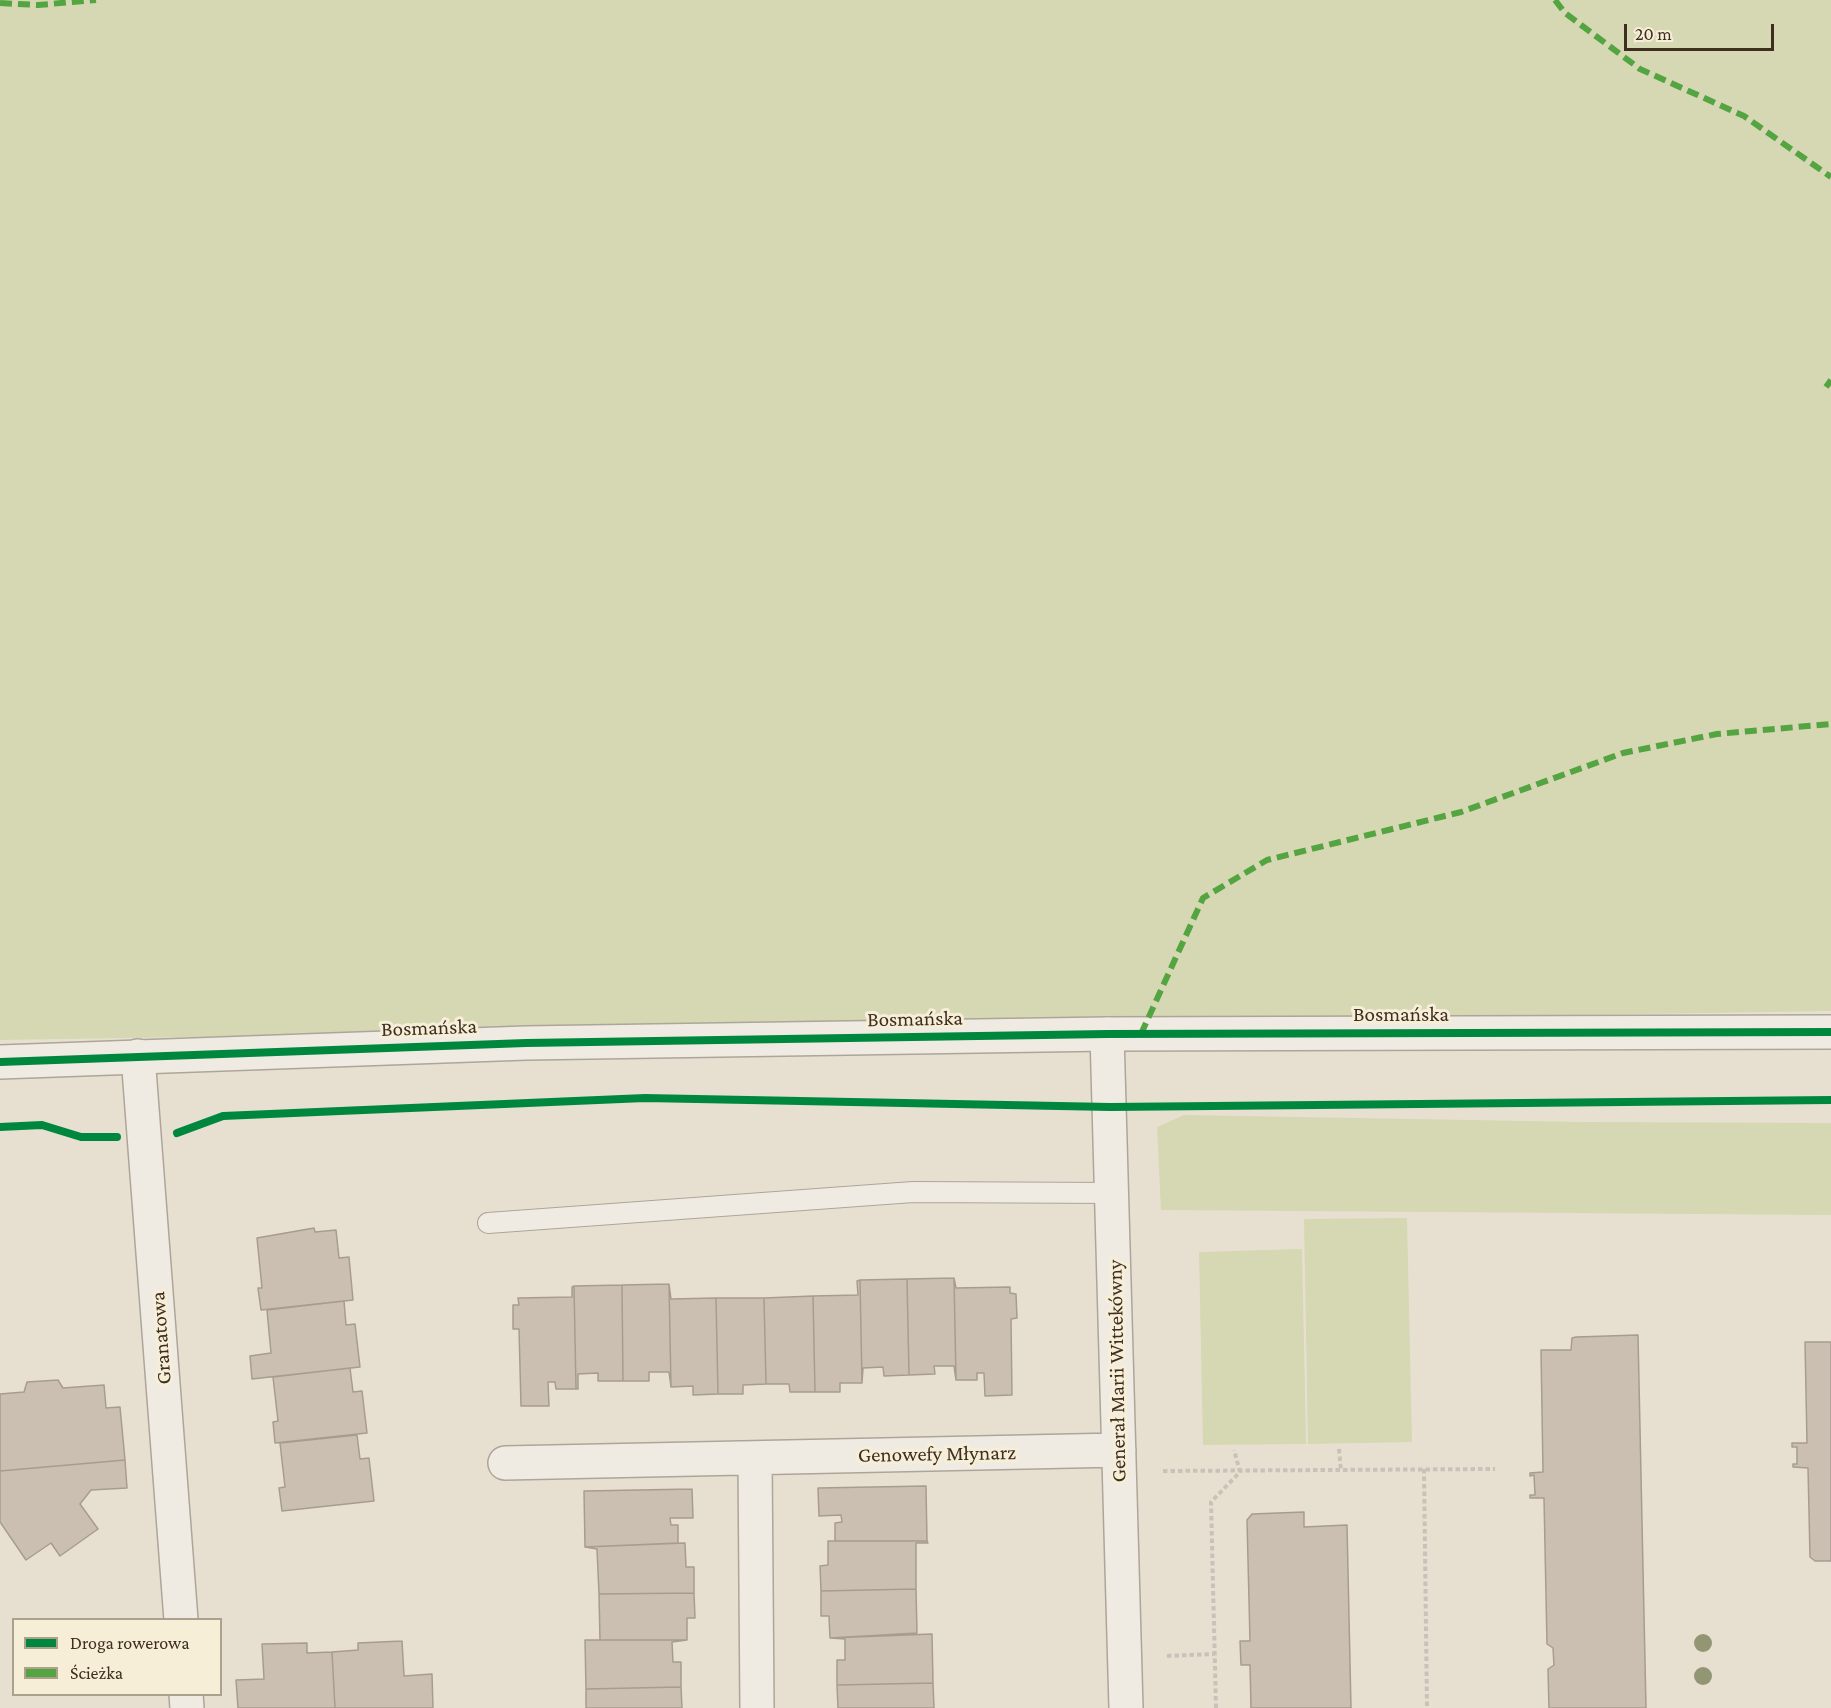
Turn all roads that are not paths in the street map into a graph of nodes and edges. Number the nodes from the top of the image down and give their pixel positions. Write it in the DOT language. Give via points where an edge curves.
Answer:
graph roads {
  1 [pos="1831,1032"];
  2 [pos="1107,1034"];
  3 [pos="138,1056"];
  4 [pos="0,1062"];
  5 [pos="1113,1193"];
  6 [pos="488,1223"];
  7 [pos="1119,1450"];
  8 [pos="755,1458"];
  9 [pos="505,1463"];
  10 [pos="182,1618"];
  11 [pos="757,1708"];
  12 [pos="1126,1708"];
  1 -- 2 [label="street, Bosmańska"];
  2 -- 3 [label="street, Bosmańska" via="538,1043"];
  2 -- 5 [label="street, Generał Marii Wittekówny"];
  3 -- 4 [label="street, Bosmańska"];
  3 -- 10 [label="street, Granatowa"];
  5 -- 6 [label="lane" via="913,1192"];
  5 -- 7 [label="street, Generał Marii Wittekówny"];
  7 -- 8 [label="street, Genowefy Młynarz"];
  7 -- 12 [label="street, Generał Marii Wittekówny"];
  8 -- 9 [label="street, Genowefy Młynarz"];
  8 -- 11 [label="street"];
}
